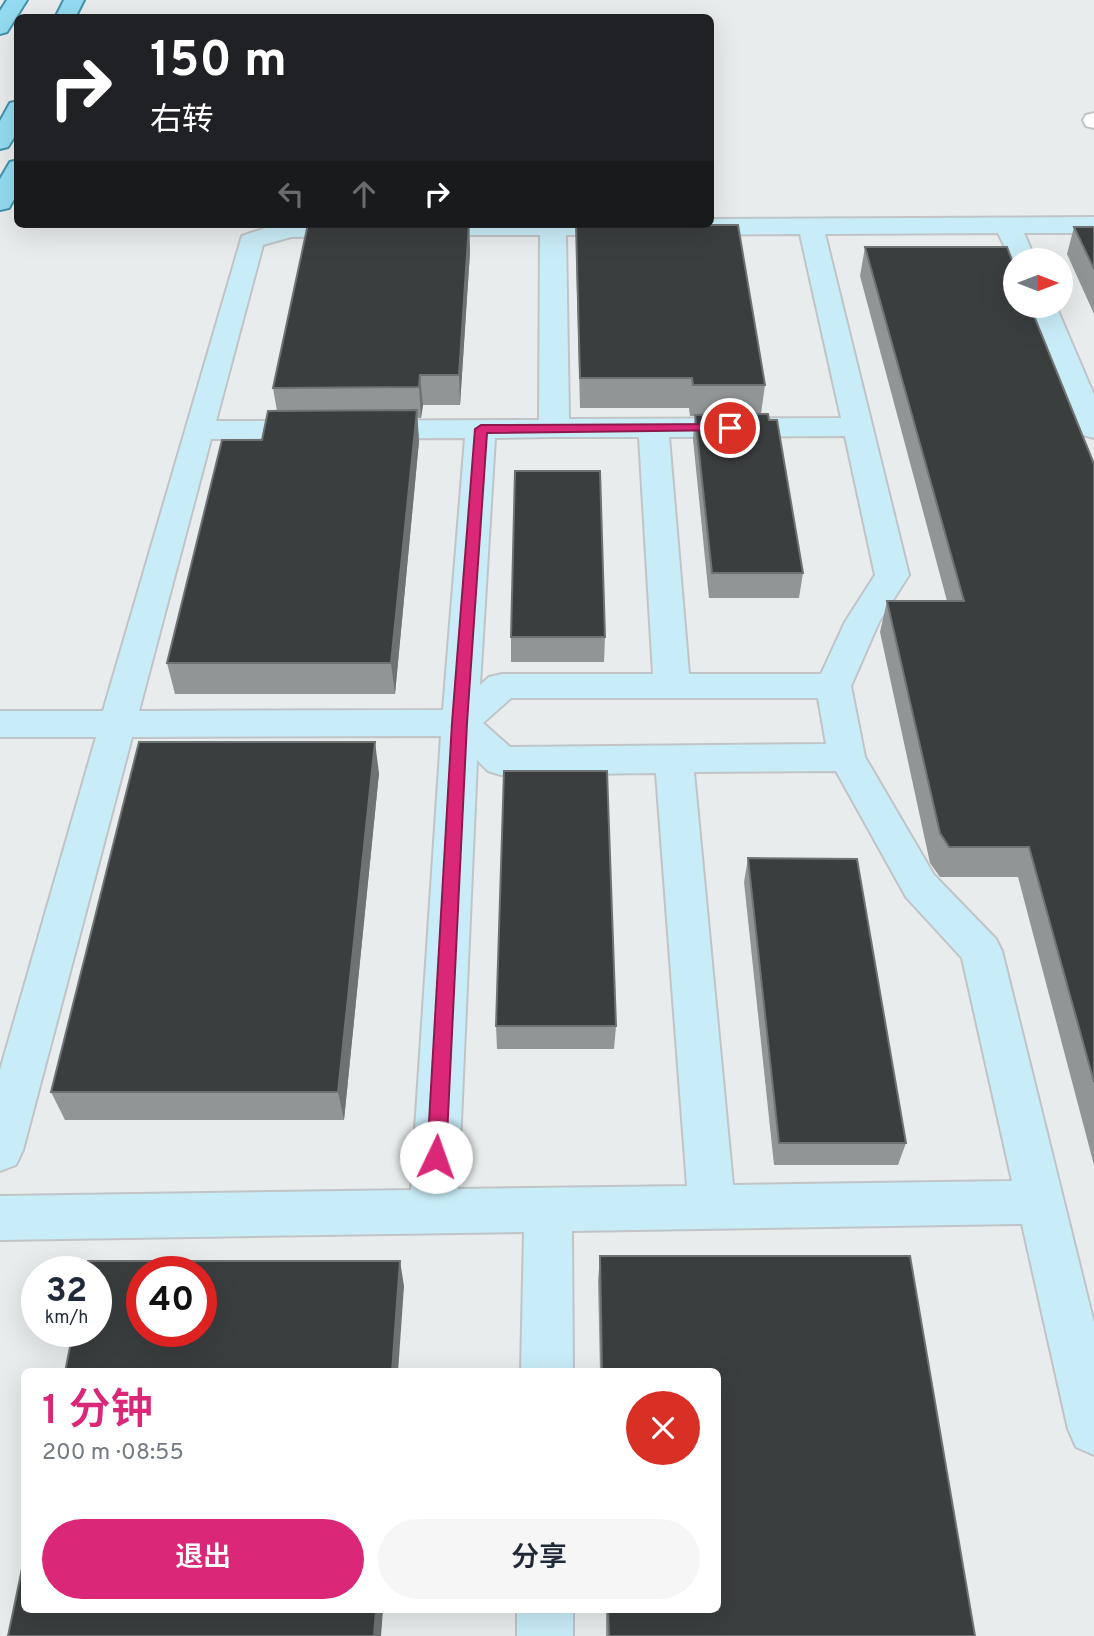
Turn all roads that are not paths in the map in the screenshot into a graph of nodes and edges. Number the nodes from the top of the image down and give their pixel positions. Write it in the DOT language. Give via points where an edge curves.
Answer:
graph roads {
  1 [pos="17,0"];
  2 [pos="0,28"];
  3 [pos="14,116"];
  4 [pos="0,142"];
  5 [pos="14,175"];
  6 [pos="0,203"];
  7 [pos="1094,225"];
  8 [pos="811,226"];
  9 [pos="1008,226"];
  10 [pos="714,227"];
  11 [pos="418,228"];
  12 [pos="553,228"];
  13 [pos="1017,248"];
  14 [pos="1047,318"];
  15 [pos="1093,424"];
  16 [pos="858,427"];
  17 [pos="653,428"];
  18 [pos="481,429"];
  19 [pos="554,429"];
  20 [pos="198,430"];
  21 [pos="672,686"];
  22 [pos="833,686"];
  23 [pos="460,723"];
  24 [pos="0,724"];
  25 [pos="118,724"];
  26 [pos="847,757"];
  27 [pos="674,759"];
  28 [pos="0,1150"];
  29 [pos="1041,1202"];
  30 [pos="712,1208"];
  31 [pos="548,1210"];
  32 [pos="433,1212"];
  33 [pos="0,1218"];
  34 [pos="547,1368"];
  35 [pos="1094,1429"];
  36 [pos="545,1613"];
  37 [pos="545,1636"];
  1 -- 2 [label="main road"];
  3 -- 4 [label="main road"];
  5 -- 6 [label="main road"];
  7 -- 9 [label="street"];
  8 -- 9 [label="street"];
  8 -- 10 [label="street"];
  8 -- 16 [label="street"];
  9 -- 13 [label="street"];
  11 -- 20 [label="street" via="284,229 251,241"];
  12 -- 19 [label="street"];
  14 -- 15 [label="street"];
  16 -- 17 [label="street"];
  16 -- 22 [label="street" via="892,575 862,622"];
  17 -- 19 [label="street"];
  17 -- 21 [label="street"];
  18 -- 19 [label="street"];
  18 -- 20 [label="street"];
  18 -- 23 [label="street"];
  20 -- 25 [label="street"];
  21 -- 22 [label="street"];
  21 -- 23 [label="street" via="502,686"];
  22 -- 26 [label="street"];
  23 -- 25 [label="street"];
  23 -- 27 [label="street" via="501,761"];
  23 -- 32 [label="street"];
  24 -- 25 [label="street"];
  25 -- 28 [label="street"];
  26 -- 27 [label="street"];
  26 -- 29 [label="street" via="920,886 982,951"];
  27 -- 30 [label="street"];
  29 -- 30 [label="street"];
  29 -- 35 [label="street"];
  30 -- 31 [label="street"];
  31 -- 32 [label="street"];
  31 -- 34 [label="street"];
  32 -- 33 [label="street"];
  36 -- 37 [label="street"];
}
